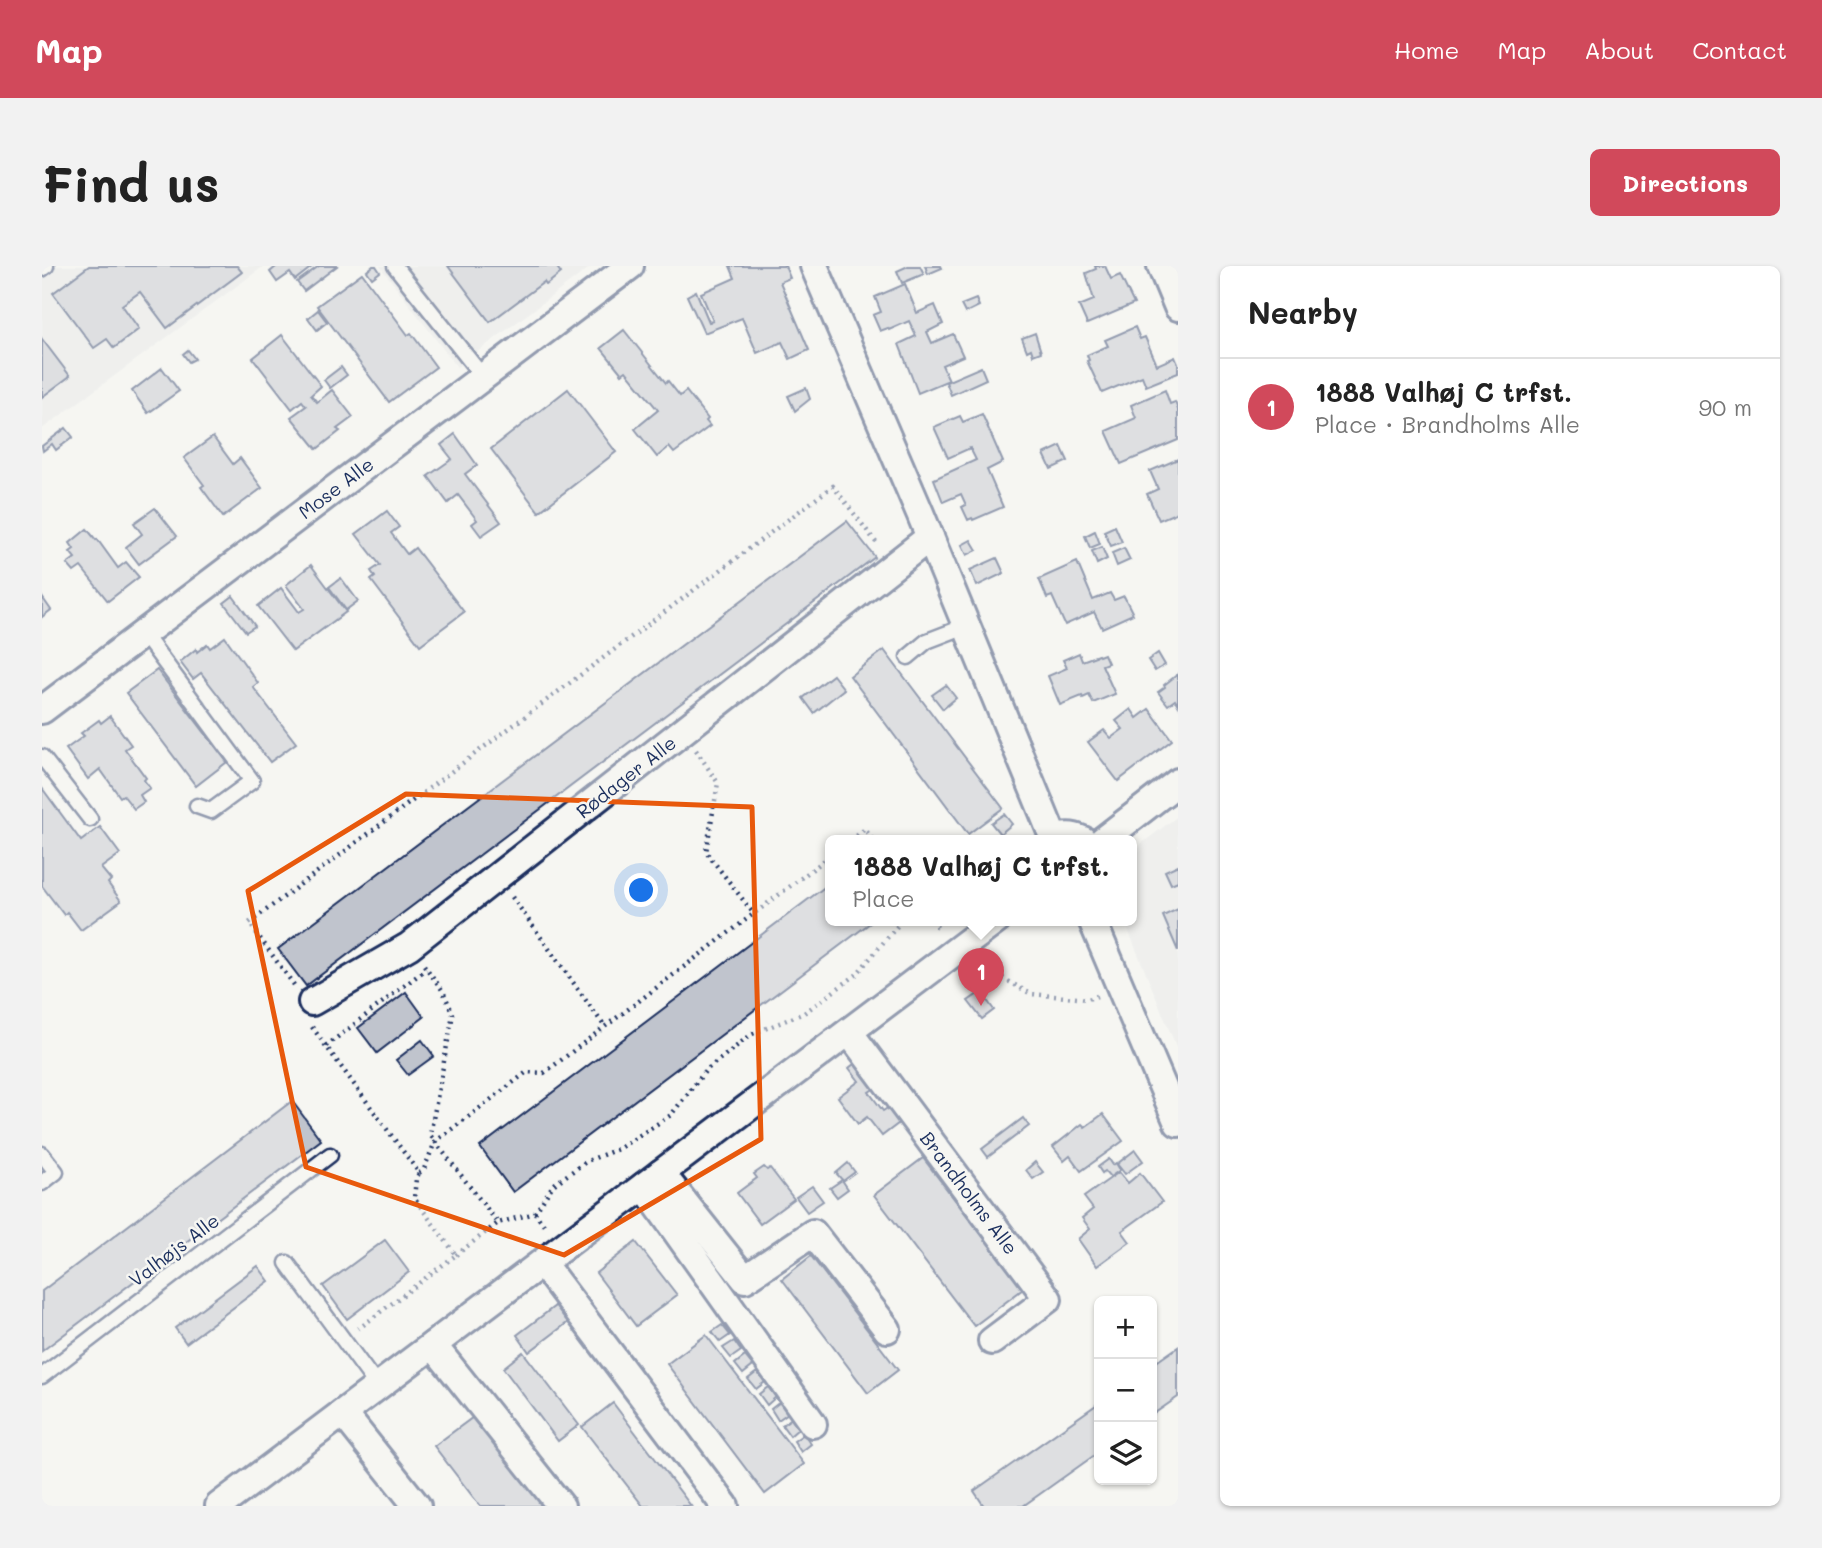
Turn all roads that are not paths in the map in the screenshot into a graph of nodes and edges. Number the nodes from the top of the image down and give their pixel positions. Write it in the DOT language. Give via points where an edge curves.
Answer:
graph roads {
  1 [pos="395,266"];
  2 [pos="630,266"];
  3 [pos="814,266"];
  4 [pos="1161,266"];
  5 [pos="1178,307"];
  6 [pos="483,377"];
  7 [pos="930,537"];
  8 [pos="966,626"];
  9 [pos="143,633"];
  10 [pos="908,657"];
  11 [pos="42,710"];
  12 [pos="42,757"];
  13 [pos="1178,782"];
  14 [pos="197,806"];
  15 [pos="90,819"];
  16 [pos="1052,835"];
  17 [pos="1109,835"];
  18 [pos="989,926"];
  19 [pos="1095,926"];
  20 [pos="312,1002"];
  21 [pos="849,1032"];
  22 [pos="1178,1123"];
  23 [pos="42,1154"];
  24 [pos="330,1155"];
  25 [pos="653,1180"];
  26 [pos="42,1183"];
  27 [pos="551,1256"];
  28 [pos="287,1263"];
  29 [pos="887,1329"];
  30 [pos="992,1341"];
  31 [pos="433,1345"];
  32 [pos="42,1376"];
  33 [pos="378,1387"];
  34 [pos="343,1413"];
  35 [pos="813,1424"];
  36 [pos="219,1506"];
  37 [pos="417,1506"];
  38 [pos="561,1506"];
  39 [pos="725,1506"];
  1 -- 6 [label="lane"];
  2 -- 6 [label="street, Mose Alle"];
  3 -- 7 [label="street"];
  4 -- 5 [label="street"];
  6 -- 9 [label="street, Mose Alle"];
  7 -- 8 [label="street"];
  7 -- 20 [label="street, Rødager Alle" via="409,946"];
  8 -- 10 [label="lane" via="927,641"];
  8 -- 16 [label="street"];
  9 -- 11 [label="street, Mose Alle"];
  9 -- 14 [label="lane" via="252,781 211,811"];
  12 -- 15 [label="lane"];
  13 -- 17 [label="street"];
  18 -- 21 [label="street"];
  19 -- 22 [label="street"];
  21 -- 25 [label="street"];
  21 -- 30 [label="street, Brandholms Alle" via="1048,1299"];
  23 -- 26 [label="lane" via="56,1172"];
  24 -- 32 [label="lane, Valhøjs Alle"];
  25 -- 27 [label="street"];
  25 -- 29 [label="street" via="745,1279 813,1233"];
  25 -- 35 [label="street"];
  27 -- 31 [label="street"];
  27 -- 39 [label="street"];
  28 -- 33 [label="lane"];
  31 -- 33 [label="street"];
  31 -- 38 [label="street"];
  33 -- 34 [label="street"];
  34 -- 36 [label="street"];
  34 -- 37 [label="street"];
}
